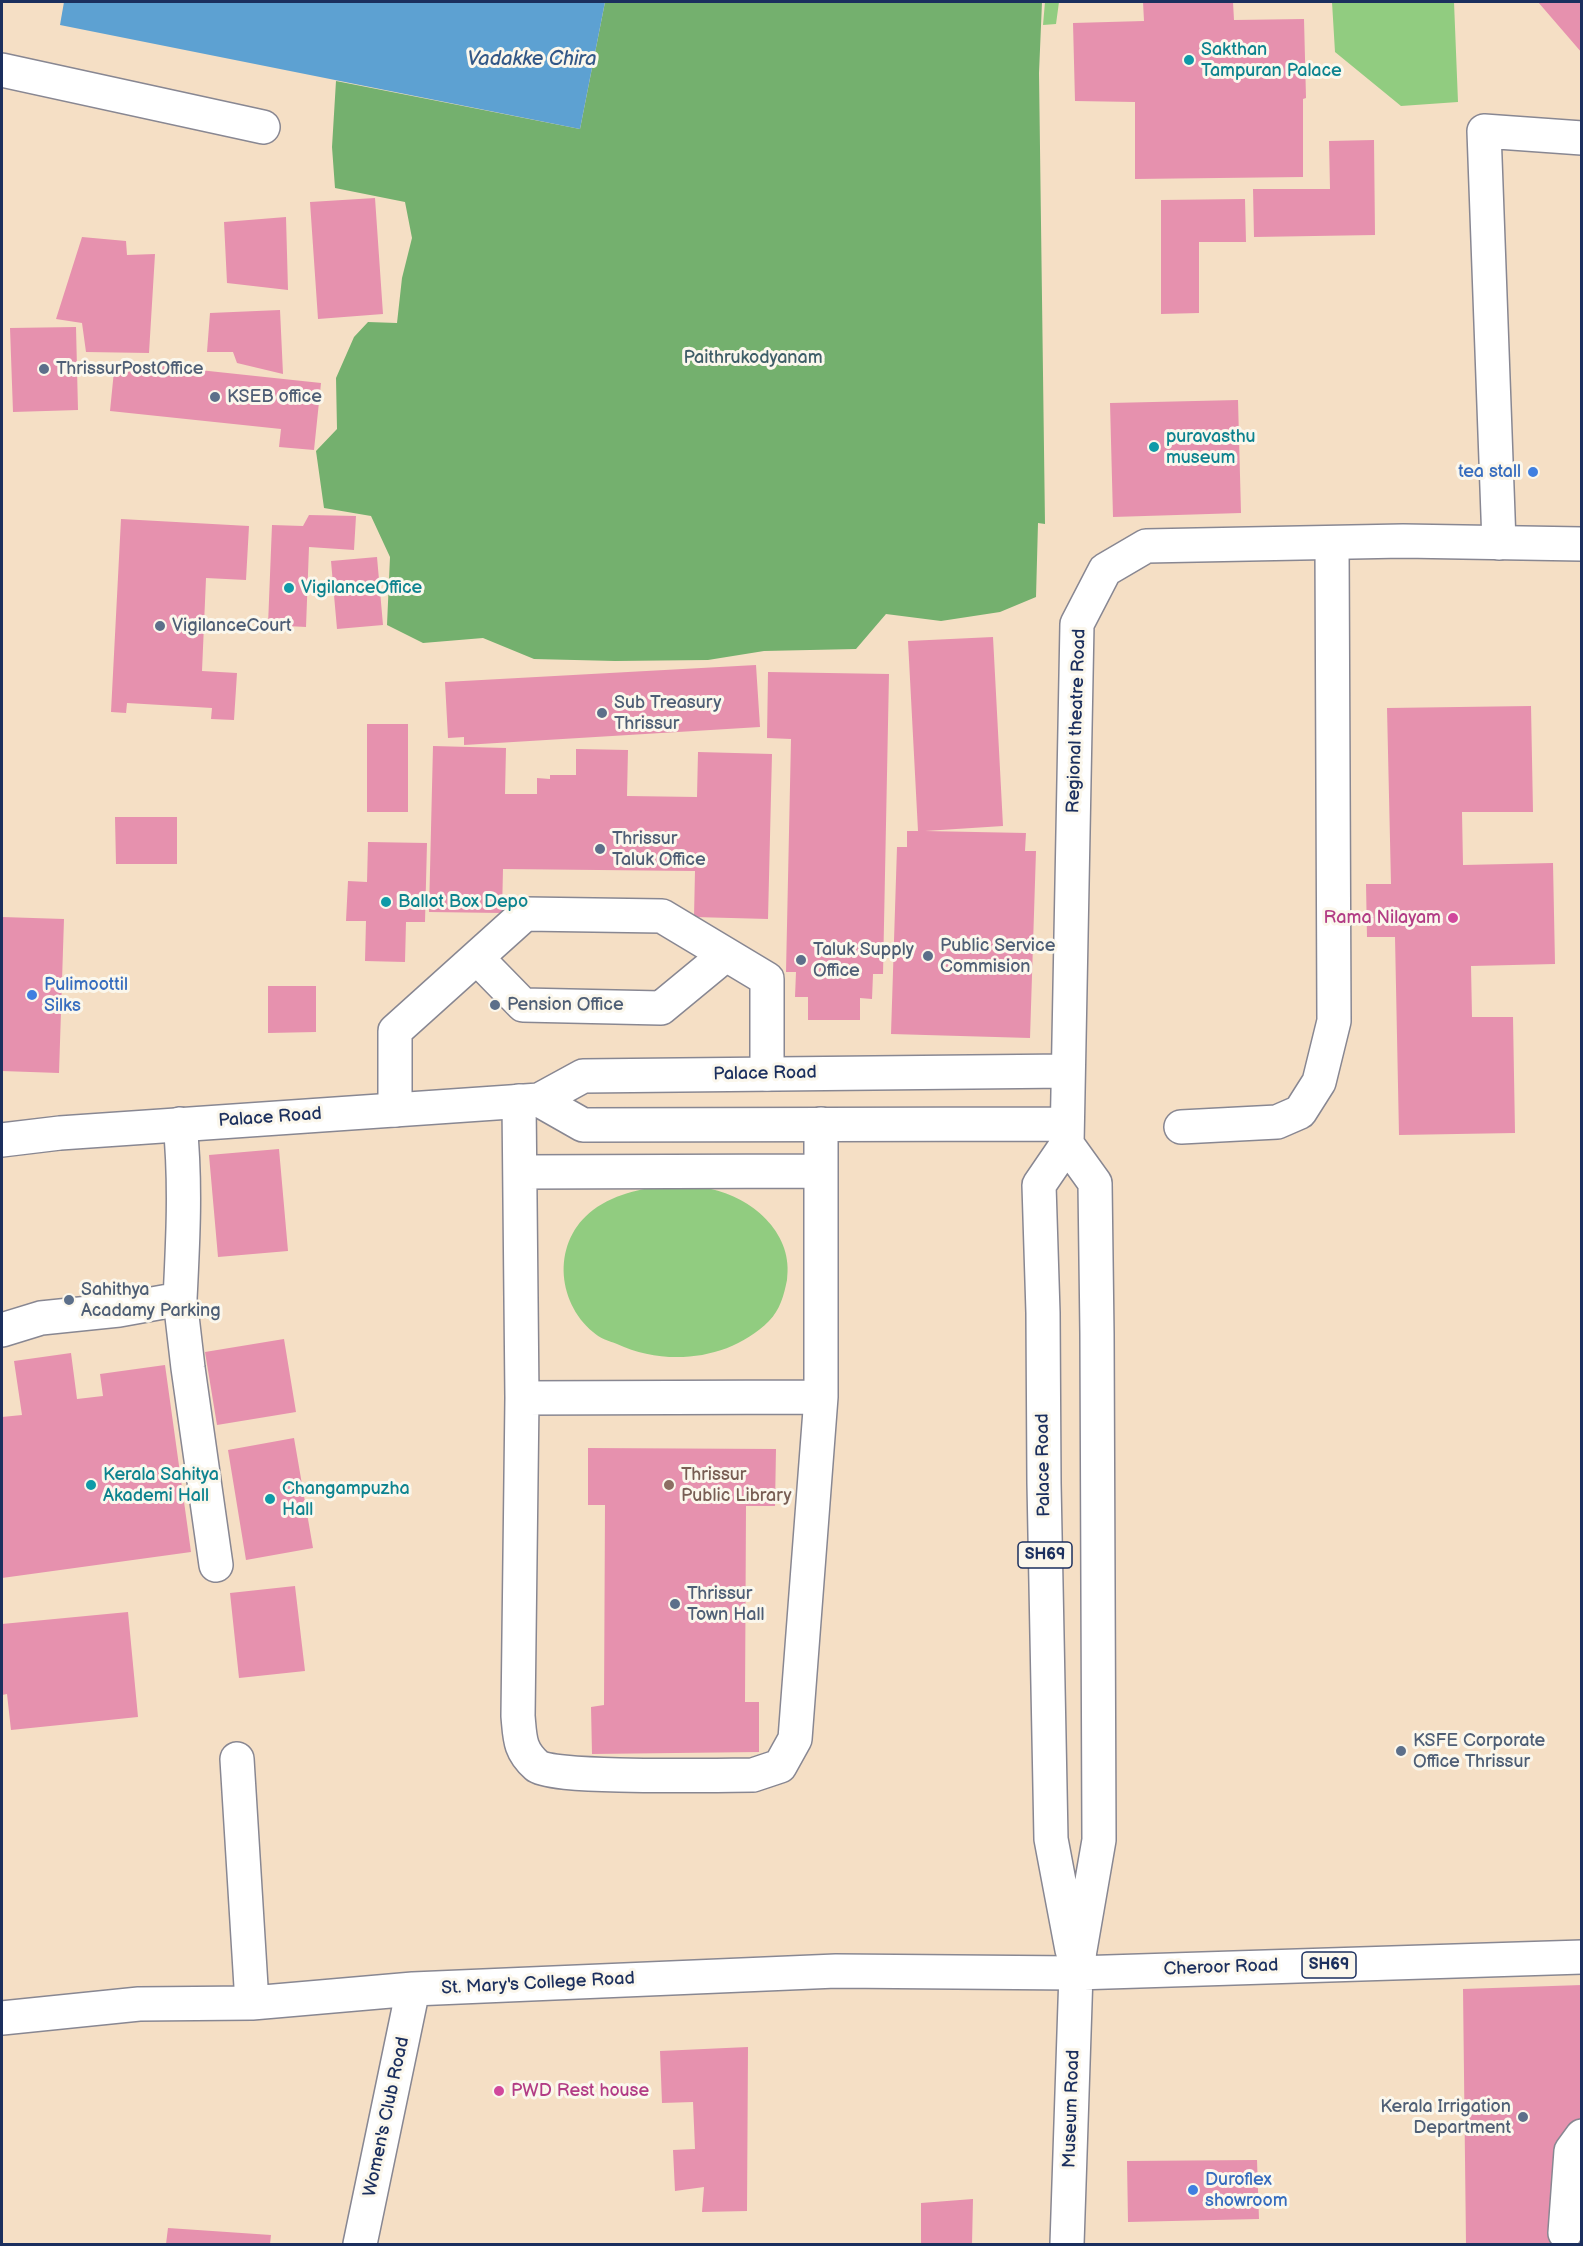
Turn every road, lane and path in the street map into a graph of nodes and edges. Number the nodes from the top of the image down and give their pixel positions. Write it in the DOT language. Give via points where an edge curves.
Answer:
graph roads {
  1 [pos="2,70"];
  2 [pos="263,127"];
  3 [pos="1581,138"];
  4 [pos="1332,543"];
  5 [pos="1499,543"];
  6 [pos="1581,544"];
  7 [pos="724,956"];
  8 [pos="478,958"];
  9 [pos="1068,1071"];
  10 [pos="767,1074"];
  11 [pos="529,1100"];
  12 [pos="395,1110"];
  13 [pos="180,1124"];
  14 [pos="821,1124"];
  15 [pos="1181,1127"];
  16 [pos="1067,1134"];
  17 [pos="2,1140"];
  18 [pos="821,1171"];
  19 [pos="521,1172"];
  20 [pos="180,1299"];
  21 [pos="2,1330"];
  22 [pos="821,1397"];
  23 [pos="522,1398"];
  24 [pos="216,1565"];
  25 [pos="237,1759"];
  26 [pos="1581,1957"];
  27 [pos="1076,1973"];
  28 [pos="413,1989"];
  29 [pos="252,2002"];
  30 [pos="2,2018"];
  31 [pos="1581,2136"];
  32 [pos="1564,2233"];
  33 [pos="360,2244"];
  34 [pos="1067,2244"];
  1 -- 2 [label="main road"];
  3 -- 5 [label="main road" via="1484,131"];
  4 -- 5 [label="main road, Regional theatre Road"];
  4 -- 9 [label="main road, Regional theatre Road" via="1146,546 1105,570 1077,624"];
  4 -- 15 [label="main road" via="1334,1022 1319,1082 1300,1112 1277,1122"];
  5 -- 6 [label="main road, Regional theatre Road"];
  7 -- 8 [label="main road" via="662,916 525,915"];
  7 -- 8 [label="main road" via="661,1008 523,1005"];
  7 -- 10 [label="main road" via="767,980"];
  8 -- 12 [label="main road" via="395,1031"];
  9 -- 10 [label="main road, Palace Road"];
  9 -- 16 [label="main road, Regional theatre Road"];
  10 -- 11 [label="main road, Palace Road" via="583,1076"];
  11 -- 12 [label="main road, Palace Road"];
  11 -- 14 [label="main road" via="583,1125"];
  11 -- 19 [label="main road"];
  12 -- 13 [label="main road, Palace Road"];
  13 -- 17 [label="main road, Palace Road"];
  13 -- 20 [label="main road" via="184,1228"];
  14 -- 16 [label="main road"];
  14 -- 18 [label="main road"];
  16 -- 27 [label="main road" via="1095,1183 1097,1334 1099,1840"];
  16 -- 27 [label="main road, Palace Road / SH69" via="1039,1185 1051,1839"];
  18 -- 19 [label="main road"];
  18 -- 22 [label="main road"];
  19 -- 23 [label="main road"];
  20 -- 21 [label="main road" via="41,1318"];
  20 -- 24 [label="main road"];
  22 -- 23 [label="main road"];
  22 -- 23 [label="main road" via="795,1739 780,1766 753,1775 572,1774 538,1768 521,1746 518,1716"];
  25 -- 29 [label="main road"];
  26 -- 27 [label="main road, Cheroor Road / SH69"];
  27 -- 28 [label="main road, St. Mary's College Road" via="836,1971"];
  27 -- 34 [label="main road, Museum Road"];
  28 -- 29 [label="main road, St. Mary's College Road"];
  28 -- 33 [label="main road, Women's Club Road"];
  29 -- 30 [label="main road, St. Mary's College Road" via="139,2004"];
  31 -- 32 [label="main road" via="1571,2151"];
}
